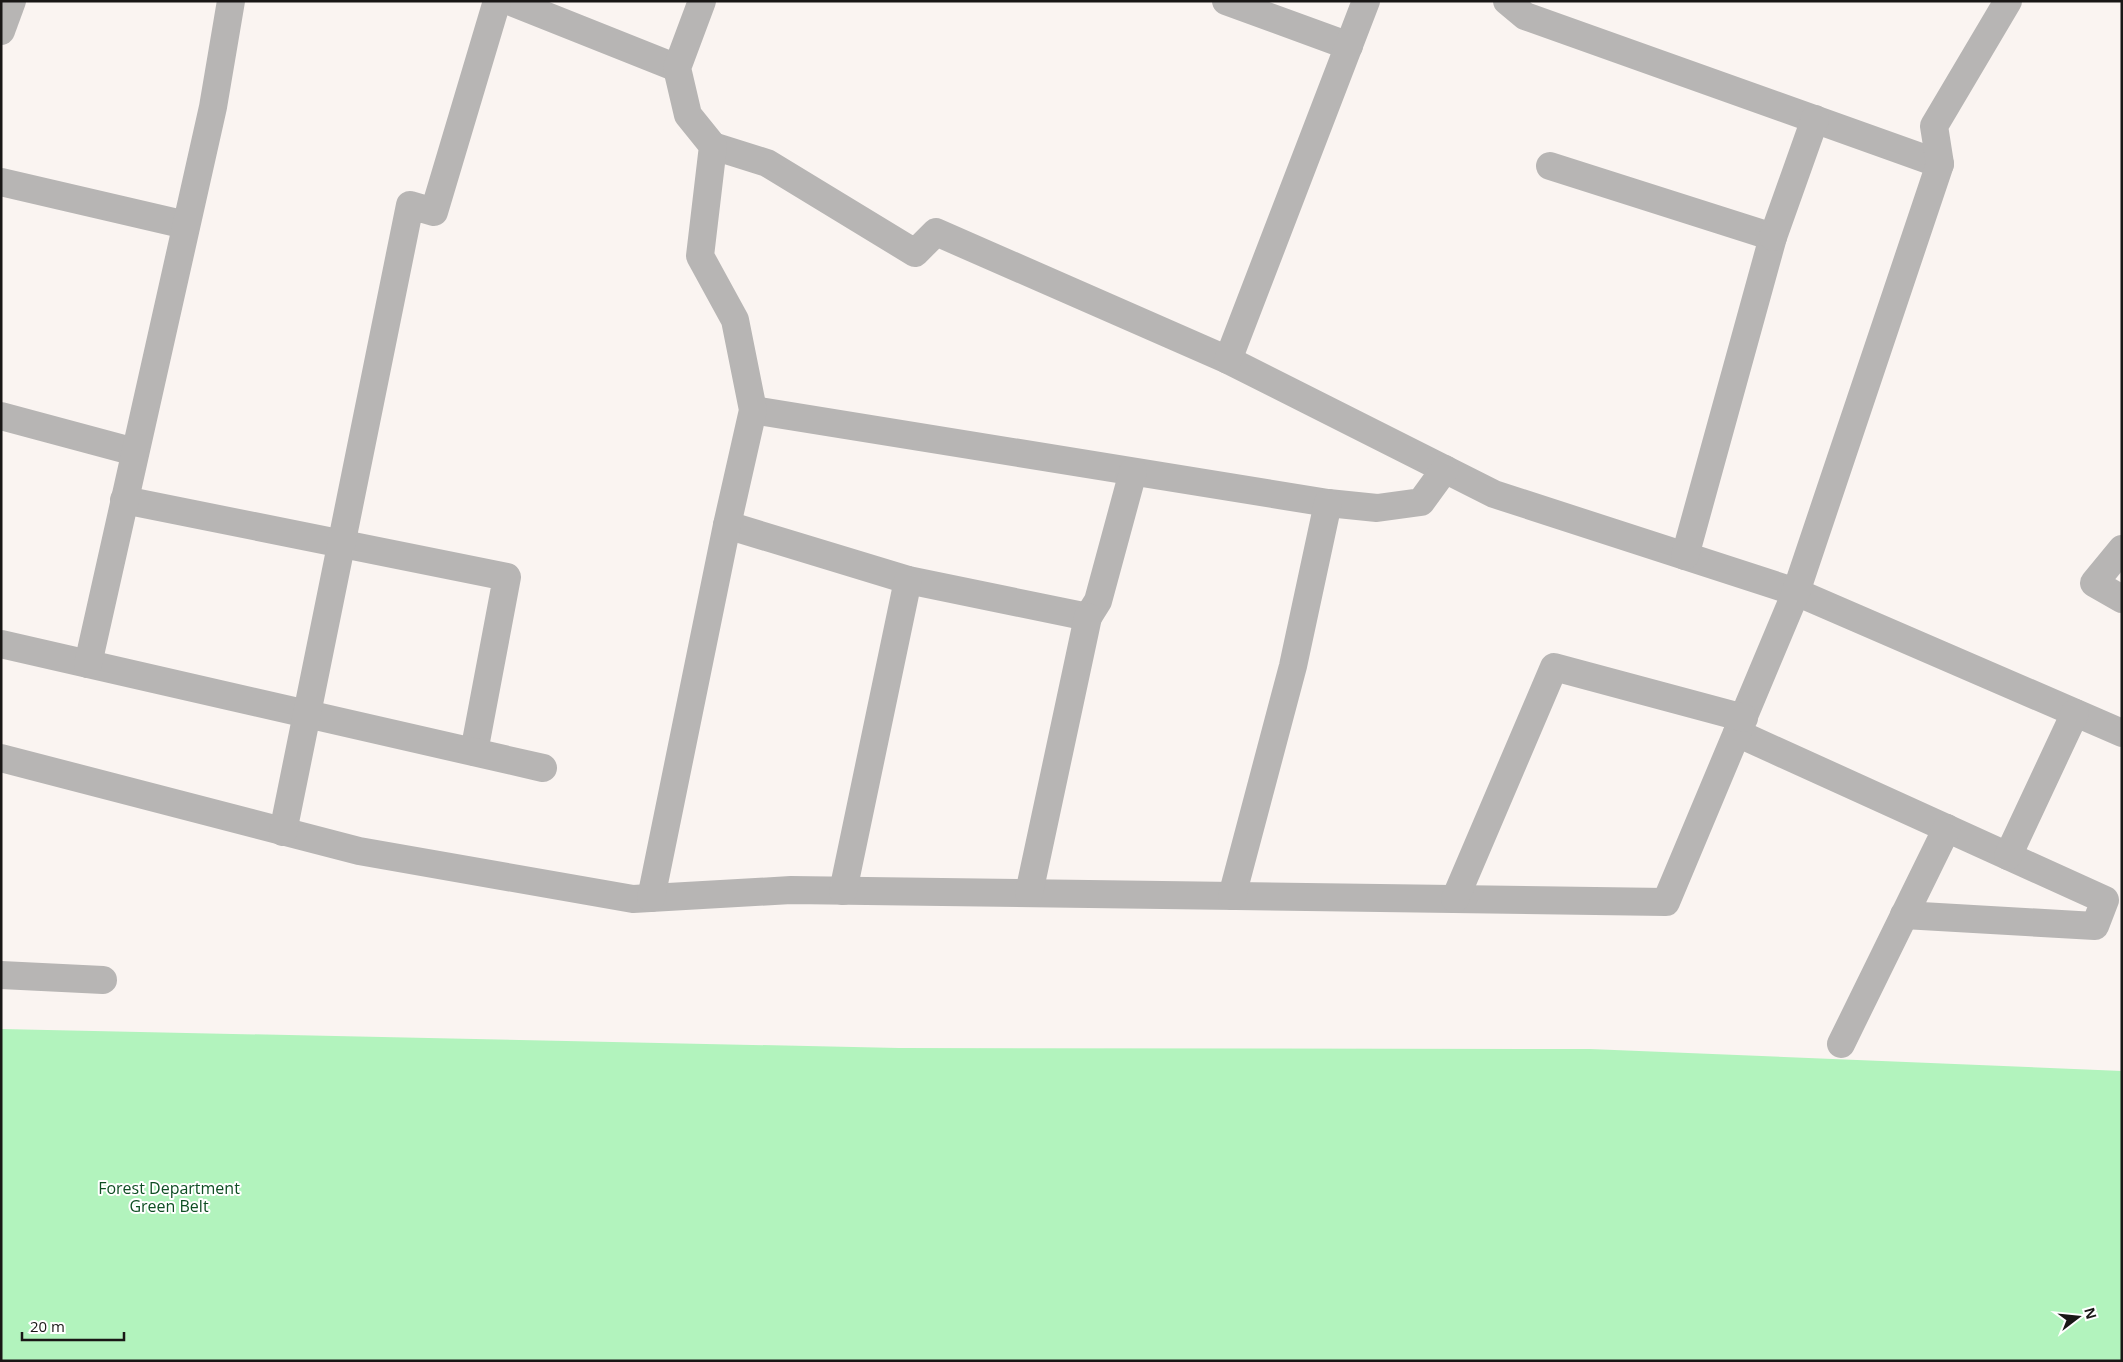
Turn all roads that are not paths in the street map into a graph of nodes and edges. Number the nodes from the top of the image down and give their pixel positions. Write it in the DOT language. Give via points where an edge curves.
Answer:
graph roads {
  1 [pos="12,1"];
  2 [pos="231,1"];
  3 [pos="497,1"];
  4 [pos="509,1"];
  5 [pos="702,1"];
  6 [pos="1226,1"];
  7 [pos="1366,1"];
  8 [pos="1507,1"];
  9 [pos="2005,2"];
  10 [pos="1,31"];
  11 [pos="1349,46"];
  12 [pos="678,68"];
  13 [pos="1815,120"];
  14 [pos="713,146"];
  15 [pos="1940,164"];
  16 [pos="1550,166"];
  17 [pos="1,182"];
  18 [pos="186,225"];
  19 [pos="1773,237"];
  20 [pos="1228,360"];
  21 [pos="753,410"];
  22 [pos="1,416"];
  23 [pos="135,452"];
  24 [pos="1445,469"];
  25 [pos="1133,472"];
  26 [pos="124,500"];
  27 [pos="1328,503"];
  28 [pos="727,525"];
  29 [pos="341,544"];
  30 [pos="2122,549"];
  31 [pos="1685,556"];
  32 [pos="908,580"];
  33 [pos="1796,592"];
  34 [pos="2122,599"];
  35 [pos="1088,617"];
  36 [pos="1,644"];
  37 [pos="88,664"];
  38 [pos="2075,713"];
  39 [pos="307,714"];
  40 [pos="1740,725"];
  41 [pos="2122,733"];
  42 [pos="474,752"];
  43 [pos="1,758"];
  44 [pos="544,768"];
  45 [pos="1947,828"];
  46 [pos="283,832"];
  47 [pos="2008,856"];
  48 [pos="842,890"];
  49 [pos="1029,893"];
  50 [pos="1232,896"];
  51 [pos="651,898"];
  52 [pos="1455,899"];
  53 [pos="1904,915"];
  54 [pos="1,975"];
  55 [pos="103,980"];
  56 [pos="1841,1044"];
  1 -- 10 [label="street"];
  2 -- 18 [label="street"];
  3 -- 29 [label="street" via="434,212 410,205"];
  4 -- 12 [label="street"];
  5 -- 12 [label="street"];
  6 -- 11 [label="street"];
  7 -- 11 [label="street"];
  8 -- 13 [label="street" via="1525,16"];
  9 -- 15 [label="street" via="1934,126"];
  11 -- 20 [label="street"];
  12 -- 14 [label="street" via="688,115"];
  13 -- 15 [label="street"];
  13 -- 19 [label="street"];
  14 -- 20 [label="street" via="767,163 916,253 936,232"];
  14 -- 21 [label="street" via="700,256 735,320"];
  15 -- 33 [label="street"];
  16 -- 19 [label="street"];
  17 -- 18 [label="street"];
  18 -- 23 [label="street"];
  19 -- 31 [label="street"];
  20 -- 24 [label="street"];
  21 -- 25 [label="street"];
  21 -- 28 [label="street"];
  22 -- 23 [label="street"];
  23 -- 26 [label="street"];
  24 -- 27 [label="street" via="1421,502 1377,508"];
  24 -- 31 [label="street" via="1494,494"];
  25 -- 27 [label="street"];
  25 -- 35 [label="street" via="1098,601"];
  26 -- 29 [label="street"];
  26 -- 37 [label="street"];
  27 -- 50 [label="street" via="1293,666"];
  28 -- 32 [label="street"];
  28 -- 51 [label="street"];
  29 -- 39 [label="street"];
  29 -- 42 [label="street" via="507,577"];
  30 -- 34 [label="street" via="2094,583"];
  31 -- 33 [label="street"];
  32 -- 35 [label="street"];
  32 -- 48 [label="street"];
  33 -- 38 [label="street"];
  33 -- 40 [label="street"];
  35 -- 49 [label="street"];
  36 -- 37 [label="street"];
  37 -- 39 [label="street"];
  38 -- 41 [label="street"];
  38 -- 47 [label="street"];
  39 -- 42 [label="street"];
  39 -- 46 [label="street"];
  40 -- 45 [label="street"];
  40 -- 52 [label="street" via="1666,902"];
  40 -- 52 [label="street" via="1554,667"];
  42 -- 44 [label="street"];
  43 -- 46 [label="street"];
  45 -- 47 [label="street"];
  45 -- 53 [label="street"];
  46 -- 51 [label="street" via="359,851 633,899"];
  47 -- 53 [label="street" via="2106,900 2095,926"];
  48 -- 49 [label="street"];
  48 -- 51 [label="street"];
  49 -- 50 [label="street"];
  50 -- 52 [label="street"];
  53 -- 56 [label="street"];
  54 -- 55 [label="street"];
}
